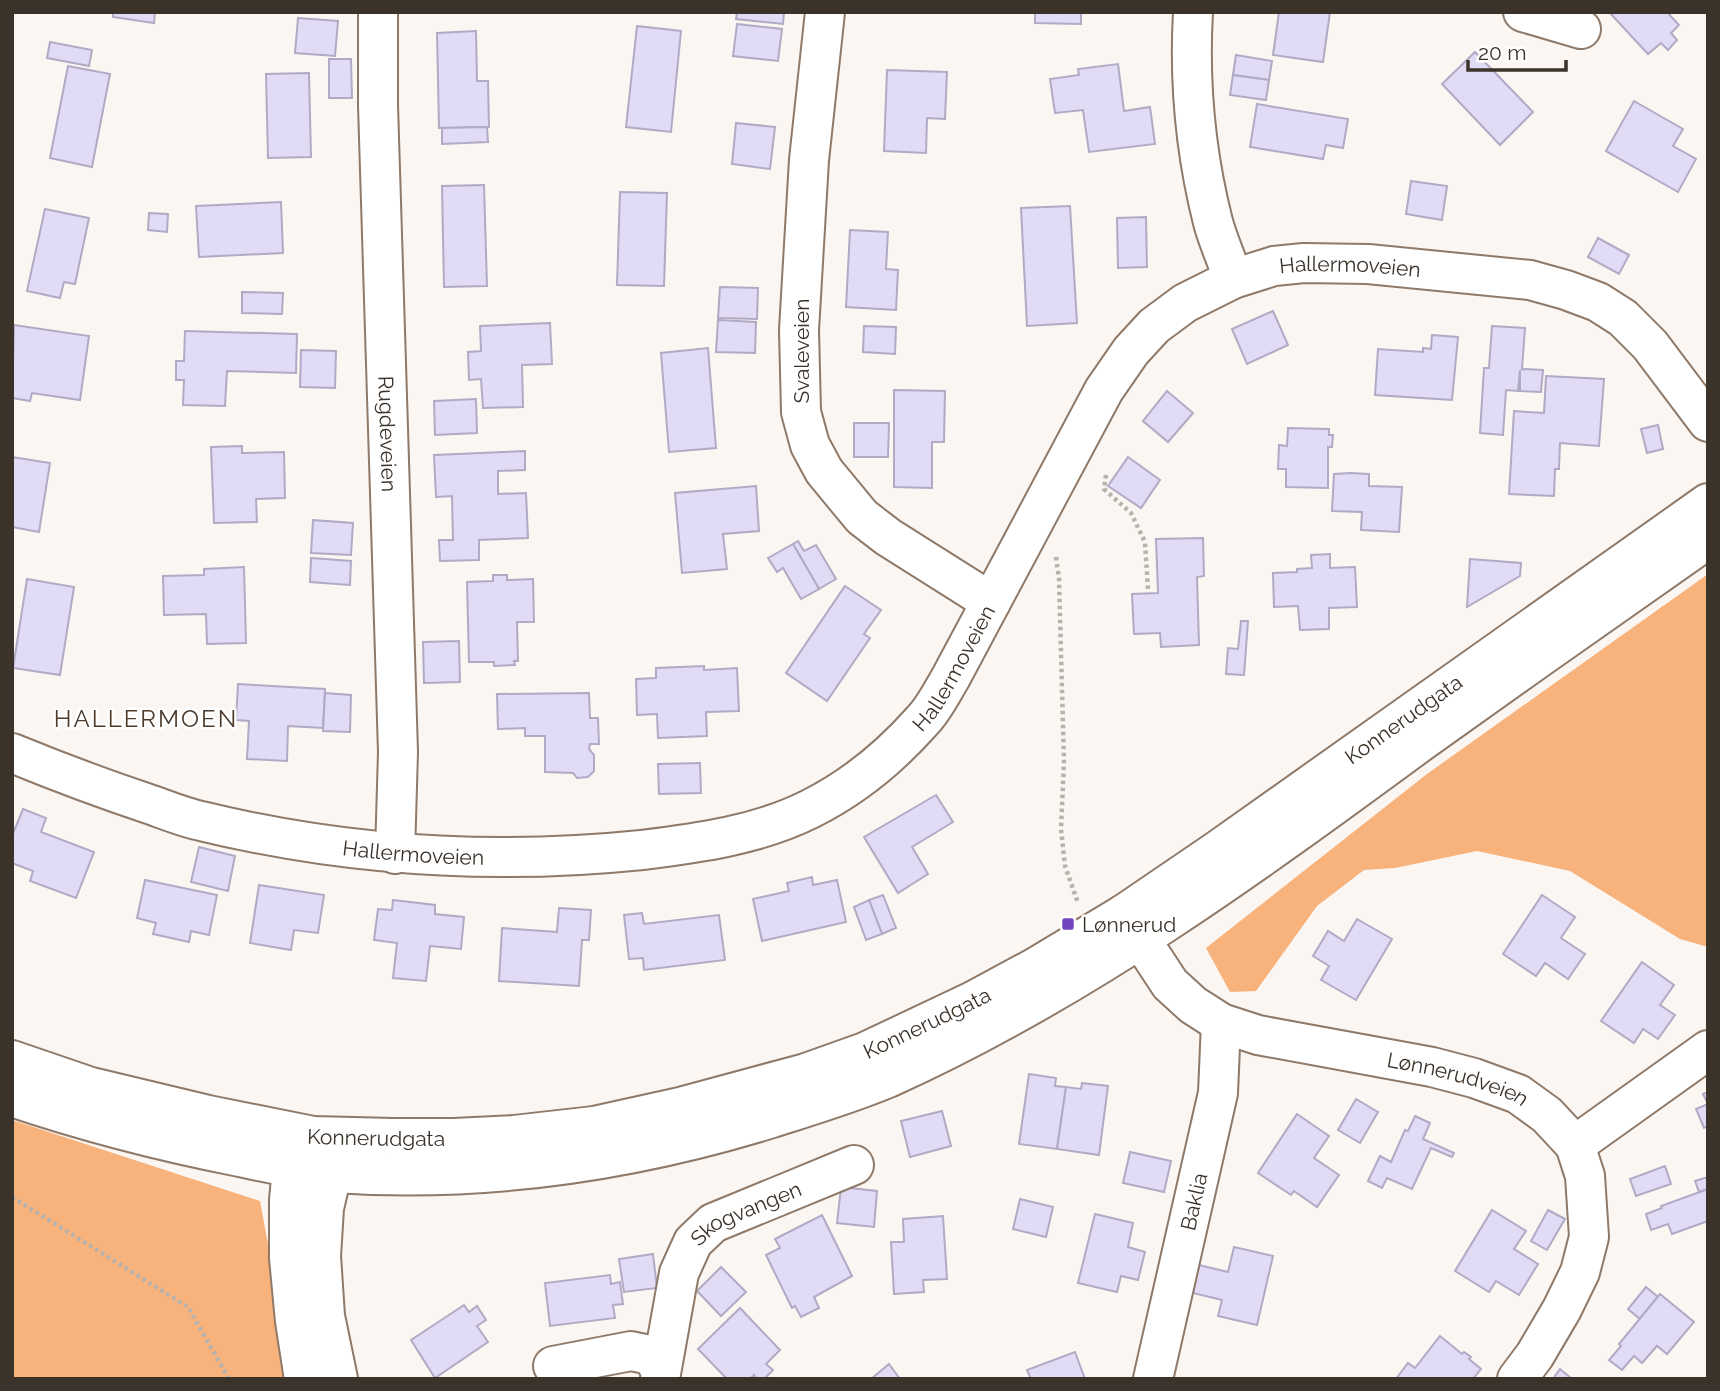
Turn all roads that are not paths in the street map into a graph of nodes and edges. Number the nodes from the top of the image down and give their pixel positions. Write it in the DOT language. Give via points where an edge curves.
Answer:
graph roads {
  1 [pos="377,12"];
  2 [pos="825,12"];
  3 [pos="1193,12"];
  4 [pos="1523,12"];
  5 [pos="1581,29"];
  6 [pos="1233,279"];
  7 [pos="1708,422"];
  8 [pos="1708,503"];
  9 [pos="1708,539"];
  10 [pos="991,602"];
  11 [pos="12,753"];
  12 [pos="395,854"];
  13 [pos="1132,927"];
  14 [pos="1221,1023"];
  15 [pos="1708,1050"];
  16 [pos="12,1060"];
  17 [pos="12,1097"];
  18 [pos="313,1136"];
  19 [pos="1575,1145"];
  20 [pos="854,1165"];
  21 [pos="292,1168"];
  22 [pos="332,1173"];
  23 [pos="553,1366"];
  24 [pos="661,1374"];
  25 [pos="304,1379"];
  26 [pos="338,1379"];
  27 [pos="1153,1379"];
  28 [pos="1517,1379"];
  1 -- 12 [label="street, Rugdeveien" via="398,752"];
  2 -- 10 [label="street, Svaleveien" via="809,160 799,330 801,412 810,445 824,471 862,517"];
  3 -- 6 [label="street" via="1192,84 1198,141 1213,225"];
  4 -- 5 [label="street"];
  6 -- 7 [label="street, Hallermoveien" via="1274,265 1368,264 1530,280 1566,290 1623,318 1650,345"];
  6 -- 10 [label="street, Hallermoveien" via="1185,303 1131,351 1104,390"];
  8 -- 13 [label="street, Konnerudgata" via="1219,850"];
  9 -- 13 [label="street, Konnerudgata" via="1297,832"];
  10 -- 12 [label="street, Hallermoveien" via="923,720 876,766 810,810 722,839 621,852 515,858"];
  11 -- 12 [label="street, Hallermoveien" via="199,821"];
  13 -- 14 [label="street, Lønnerudveien" via="1170,984"];
  13 -- 18 [label="street, Konnerudgata" via="1037,967 865,1052 720,1097 594,1126 514,1135"];
  13 -- 22 [label="street, Konnerudgata" via="1053,993 885,1079 747,1126 656,1150 508,1172 457,1176"];
  14 -- 19 [label="street, Lønnerudveien" via="1258,1035 1474,1078 1518,1094 1547,1115"];
  14 -- 27 [label="street, Baklia" via="1218,1093"];
  15 -- 19 [label="street"];
  16 -- 18 [label="street, Konnerudgata" via="149,1102"];
  17 -- 21 [label="street, Konnerudgata" via="207,1151"];
  18 -- 21 [label="street"];
  18 -- 22 [label="street"];
  19 -- 28 [label="street, Lønnerudveien" via="1585,1176 1589,1237 1580,1272 1562,1309"];
  20 -- 24 [label="street, Skogvangen" via="713,1223 693,1242 679,1273"];
  21 -- 22 [label="street, Konnerudgata"];
  21 -- 25 [label="street" via="289,1258"];
  22 -- 26 [label="street" via="321,1256 325,1316"];
  23 -- 24 [label="street" via="631,1351 650,1355"];
}
